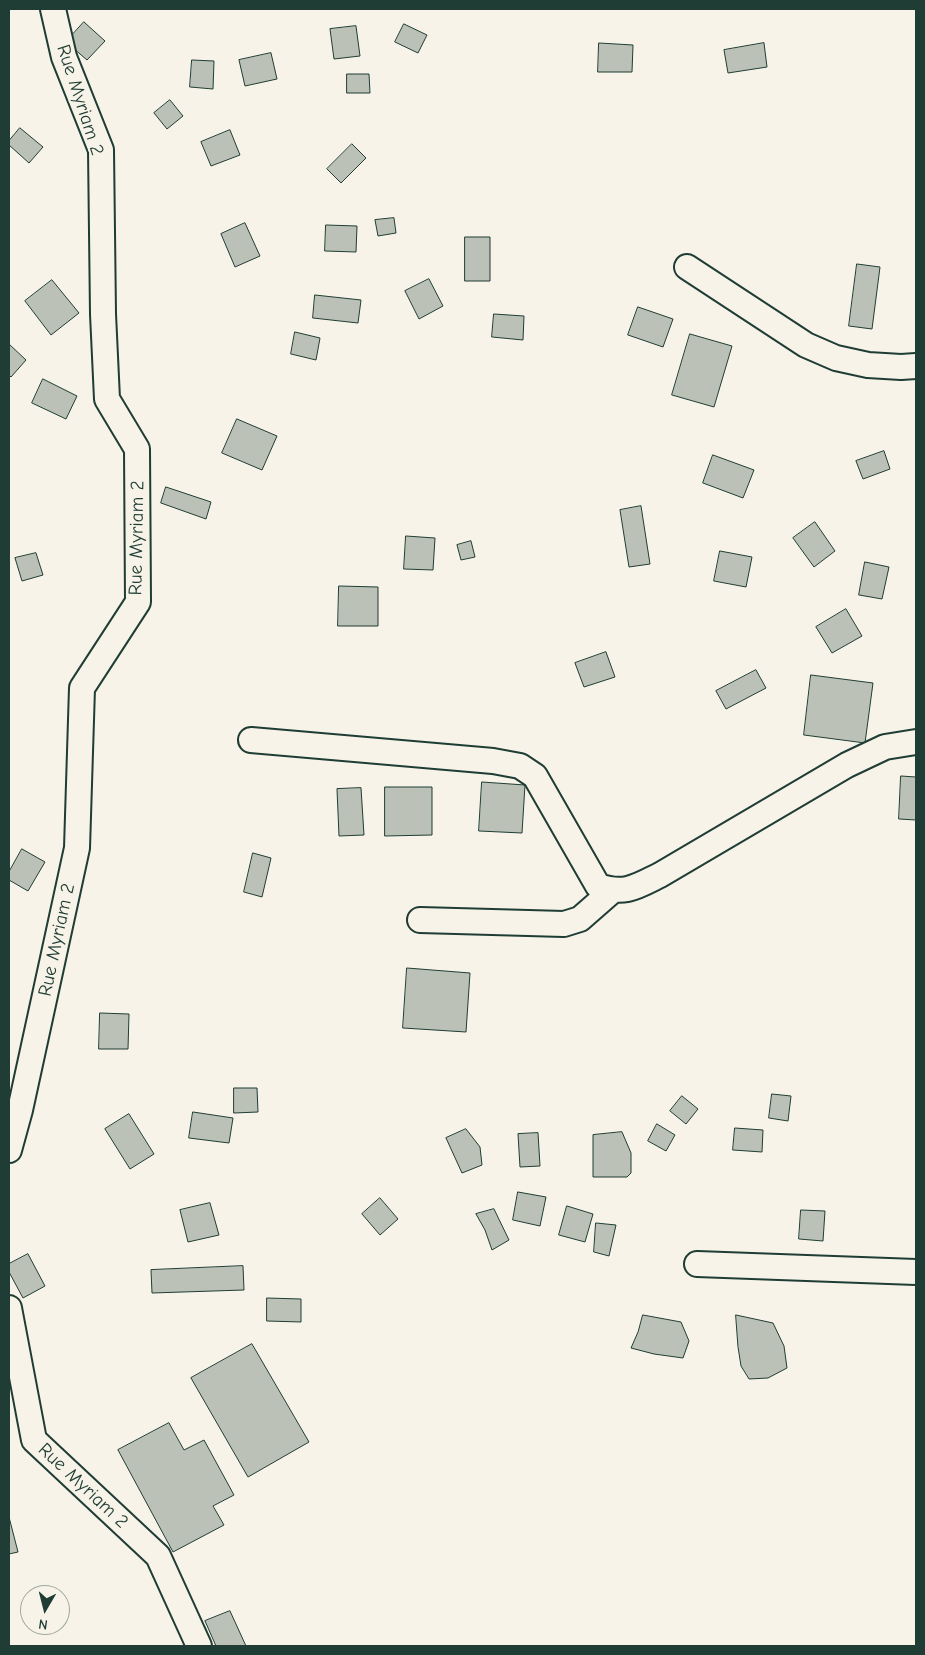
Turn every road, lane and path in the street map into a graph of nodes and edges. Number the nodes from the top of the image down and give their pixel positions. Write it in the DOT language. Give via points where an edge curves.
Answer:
graph roads {
  1 [pos="53,9"];
  2 [pos="687,267"];
  3 [pos="916,366"];
  4 [pos="251,740"];
  5 [pos="916,742"];
  6 [pos="612,891"];
  7 [pos="420,920"];
  8 [pos="9,1150"];
  9 [pos="697,1264"];
  10 [pos="916,1272"];
  11 [pos="9,1308"];
  12 [pos="199,1646"];
  1 -- 8 [label="street, Rue Myriam 2" via="64,57 101,150 102,314 107,399 137,449 138,602 82,688 77,848"];
  2 -- 3 [label="street" via="806,345 836,358 868,365"];
  4 -- 6 [label="street" via="520,766 535,776 598,886"];
  5 -- 6 [label="street" via="885,747 862,758 660,875 632,889"];
  6 -- 7 [label="street" via="580,919 564,924"];
  9 -- 10 [label="street"];
  11 -- 12 [label="street, Rue Myriam 2" via="34,1440 158,1556"];
}
